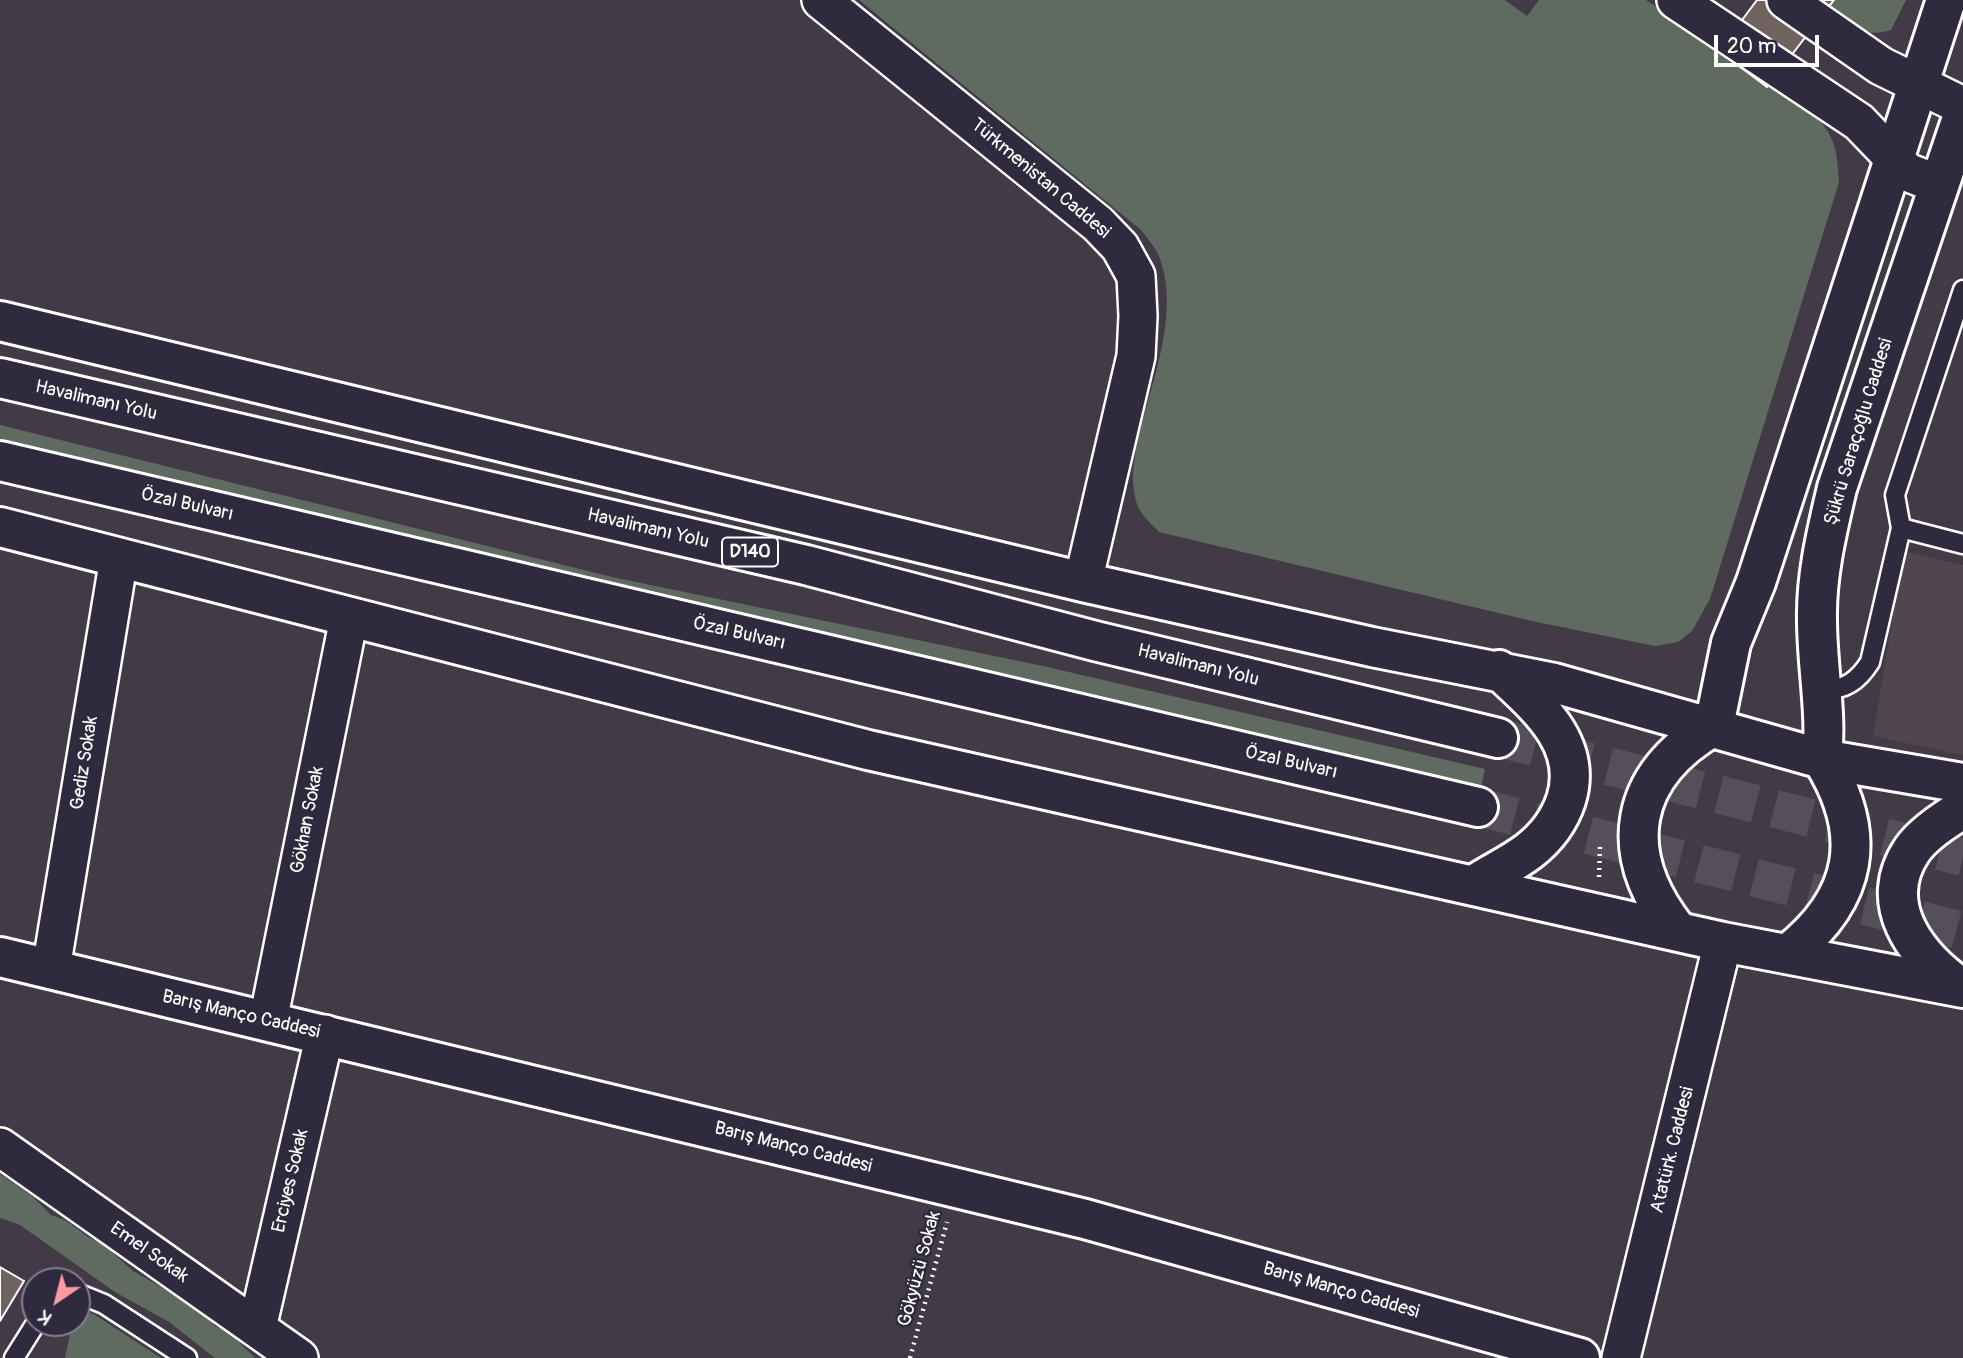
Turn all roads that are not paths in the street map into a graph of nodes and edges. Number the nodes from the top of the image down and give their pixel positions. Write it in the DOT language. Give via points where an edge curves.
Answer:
graph roads {
  1 [pos="821,0"];
  2 [pos="1676,0"];
  3 [pos="1786,0"];
  4 [pos="1947,0"];
  5 [pos="1918,86"];
  6 [pos="1963,106"];
  7 [pos="1963,115"];
  8 [pos="1894,160"];
  9 [pos="1941,179"];
  10 [pos="1963,290"];
  11 [pos="0,321"];
  12 [pos="0,378"];
  13 [pos="0,461"];
  14 [pos="0,527"];
  15 [pos="1901,528"];
  16 [pos="1963,544"];
  17 [pos="119,558"];
  18 [pos="1083,582"];
  19 [pos="349,618"];
  20 [pos="1499,670"];
  21 [pos="1822,689"];
  22 [pos="1714,726"];
  23 [pos="1498,738"];
  24 [pos="1822,759"];
  25 [pos="1963,783"];
  26 [pos="1478,807"];
  27 [pos="1963,809"];
  28 [pos="1474,885"];
  29 [pos="1676,929"];
  30 [pos="1723,942"];
  31 [pos="1789,953"];
  32 [pos="0,957"];
  33 [pos="51,969"];
  34 [pos="1961,987"];
  35 [pos="268,1021"];
  36 [pos="325,1034"];
  37 [pos="0,1147"];
  38 [pos="91,1299"];
  39 [pos="257,1328"];
  40 [pos="27,1337"];
  41 [pos="289,1355"];
  42 [pos="14,1358"];
  43 [pos="187,1358"];
  44 [pos="1580,1358"];
  45 [pos="1621,1358"];
  1 -- 18 [label="street, Türkmenistan Caddesi" via="1098,224 1130,261 1138,295 1136,356"];
  2 -- 8 [label="street" via="1859,122"];
  3 -- 5 [label="street"];
  4 -- 5 [label="main road"];
  5 -- 6 [label="street"];
  5 -- 8 [label="main road"];
  7 -- 9 [label="main road, Şükrü Saraçoğlu Caddesi"];
  8 -- 9 [label="street" via="1907,172"];
  8 -- 22 [label="main road" via="1756,582 1731,643"];
  9 -- 21 [label="main road, Şükrü Saraçoğlu Caddesi" via="1837,488 1818,588"];
  10 -- 15 [label="lane" via="1895,495"];
  11 -- 18 [label="main road"];
  12 -- 23 [label="main road, Havalimanı Yolu / D140" via="806,565 1095,641"];
  13 -- 26 [label="main road, Özal Bulvarı"];
  14 -- 17 [label="main road"];
  15 -- 16 [label="lane"];
  15 -- 21 [label="lane" via="1870,662 1846,686"];
  17 -- 19 [label="main road"];
  17 -- 33 [label="street, Gediz Sokak"];
  18 -- 20 [label="main road"];
  19 -- 28 [label="main road" via="868,750"];
  19 -- 35 [label="street, Gökhan Sokak"];
  20 -- 22 [label="main road"];
  20 -- 28 [label="main road" via="1554,726 1566,748 1571,774 1559,820 1529,851"];
  21 -- 24 [label="main road, Şükrü Saraçoğlu Caddesi"];
  22 -- 24 [label="main road"];
  22 -- 29 [label="main road" via="1667,761 1650,787 1641,815 1643,875 1656,903"];
  24 -- 25 [label="main road"];
  24 -- 31 [label="main road" via="1839,786 1849,816 1851,848 1846,879 1834,908 1814,933"];
  27 -- 34 [label="main road" via="1912,850 1899,892 1904,929 1920,953"];
  28 -- 29 [label="main road"];
  29 -- 30 [label="main road"];
  30 -- 31 [label="main road"];
  30 -- 45 [label="street, Atatürk. Caddesi"];
  31 -- 34 [label="main road"];
  32 -- 33 [label="main road, Barış Manço Caddesi"];
  33 -- 35 [label="main road, Barış Manço Caddesi"];
  35 -- 36 [label="main road, Barış Manço Caddesi"];
  36 -- 39 [label="street, Erciyes Sokak"];
  36 -- 44 [label="main road, Barış Manço Caddesi" via="1085,1219"];
  37 -- 39 [label="street, Emel Sokak"];
  38 -- 43 [label="lane"];
  39 -- 41 [label="street, Emel Sokak"];
  40 -- 42 [label="lane"];
}
